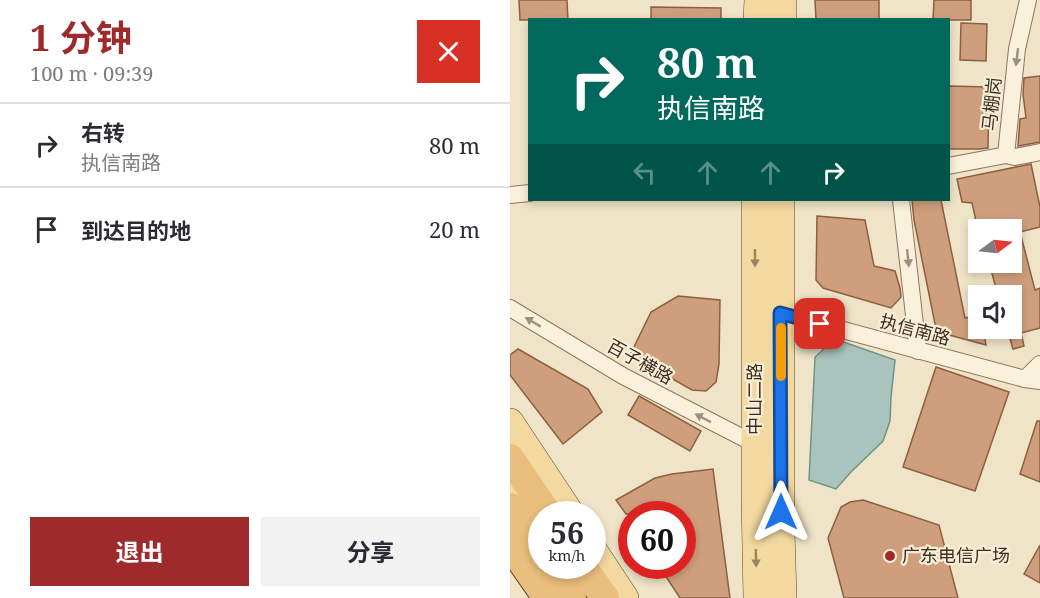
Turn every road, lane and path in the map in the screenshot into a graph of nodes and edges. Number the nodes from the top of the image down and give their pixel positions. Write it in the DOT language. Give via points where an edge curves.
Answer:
graph roads {
  1 [pos="758,0"];
  2 [pos="783,0"];
  3 [pos="1028,0"];
  4 [pos="758,18"];
  5 [pos="783,18"];
  6 [pos="1040,152"];
  7 [pos="1006,155"];
  8 [pos="950,166"];
  9 [pos="528,193"];
  10 [pos="510,195"];
  11 [pos="755,201"];
  12 [pos="781,201"];
  13 [pos="902,201"];
  14 [pos="510,308"];
  15 [pos="780,313"];
  16 [pos="918,351"];
  17 [pos="1040,364"];
  18 [pos="1033,380"];
  19 [pos="510,422"];
  20 [pos="755,444"];
  21 [pos="515,450"];
  22 [pos="510,487"];
  23 [pos="541,501"];
  24 [pos="560,501"];
  25 [pos="510,507"];
  26 [pos="528,512"];
  27 [pos="528,533"];
  28 [pos="510,545"];
  29 [pos="606,569"];
  30 [pos="559,579"];
  31 [pos="574,579"];
  32 [pos="591,579"];
  33 [pos="547,598"];
  34 [pos="572,598"];
  35 [pos="588,598"];
  36 [pos="604,598"];
  37 [pos="625,598"];
  38 [pos="758,598"];
  39 [pos="783,598"];
  1 -- 4 [label="main road"];
  2 -- 5 [label="main road"];
  3 -- 7 [label="street, 马棚岗, one-way" via="1017,49"];
  6 -- 7 [label="street"];
  7 -- 8 [label="street, 马棚岗"];
  9 -- 10 [label="street"];
  11 -- 20 [label="main road, 中山二路, one-way"];
  12 -- 15 [label="main road, 中山二路"];
  13 -- 16 [label="street, one-way"];
  20 -- 14 [label="street, 百子横路, one-way" via="623,376"];
  15 -- 16 [label="street, 执信南路"];
  15 -- 39 [label="main road, 中山二路"];
  16 -- 18 [label="street, 执信南路"];
  17 -- 18 [label="street"];
  19 -- 21 [label="main road"];
  20 -- 38 [label="main road, 中山二路, one-way"];
  21 -- 23 [label="highway"];
  21 -- 24 [label="main road"];
  22 -- 26 [label="main road"];
  25 -- 27 [label="highway"];
  28 -- 33 [label="highway"];
  29 -- 37 [label="main road"];
  30 -- 34 [label="highway"];
  31 -- 35 [label="main road"];
  32 -- 36 [label="highway"];
}
